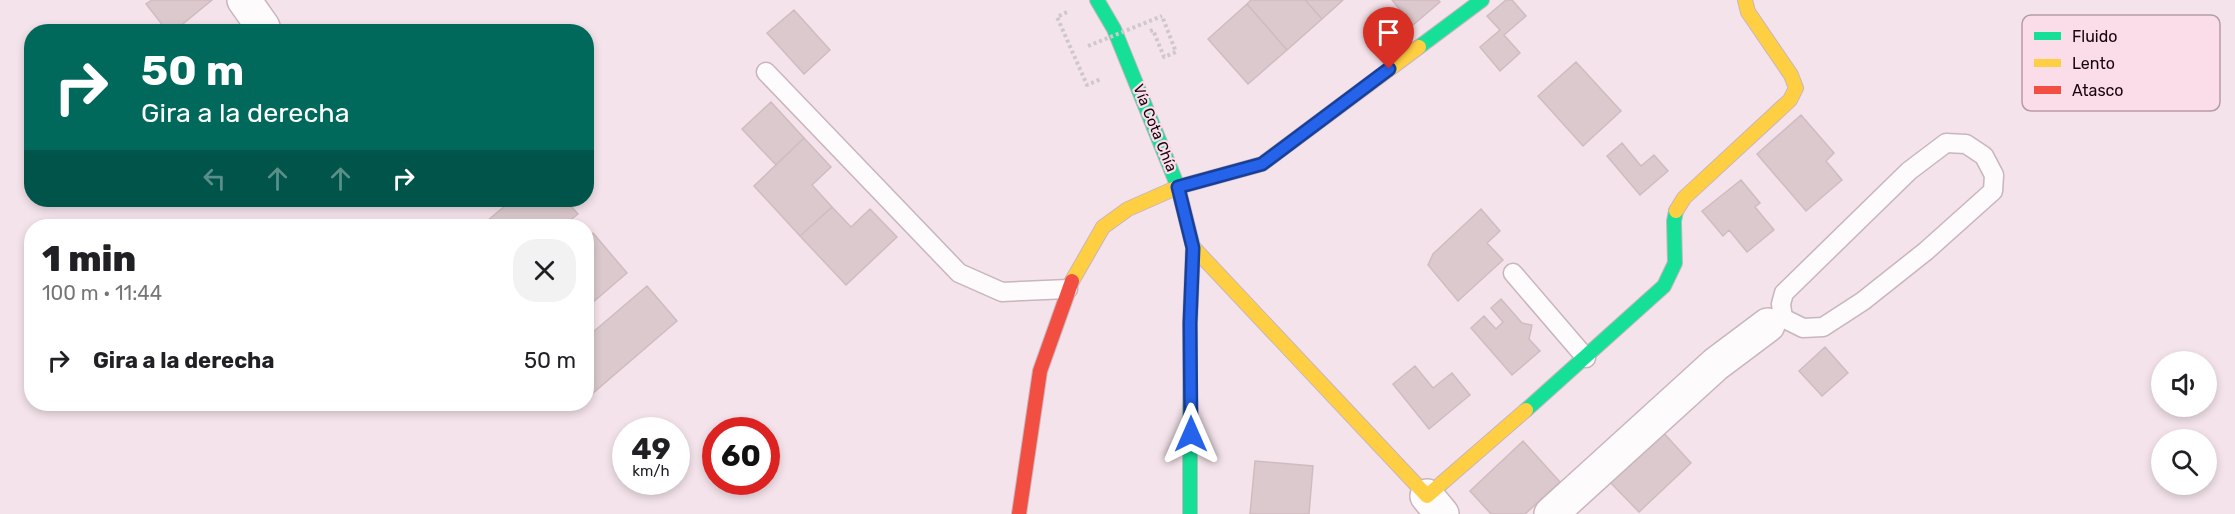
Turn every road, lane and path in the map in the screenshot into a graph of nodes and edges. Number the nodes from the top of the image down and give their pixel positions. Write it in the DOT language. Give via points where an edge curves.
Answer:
graph roads {
  1 [pos="244,0"];
  2 [pos="1097,0"];
  3 [pos="1482,0"];
  4 [pos="1746,0"];
  5 [pos="1075,8"];
  6 [pos="1162,16"];
  7 [pos="261,24"];
  8 [pos="1093,57"];
  9 [pos="766,72"];
  10 [pos="1102,78"];
  11 [pos="1178,187"];
  12 [pos="1193,248"];
  13 [pos="1513,273"];
  14 [pos="1068,289"];
  15 [pos="1776,322"];
  16 [pos="1586,358"];
  17 [pos="1435,505"];
  18 [pos="1019,514"];
  19 [pos="1190,514"];
  20 [pos="1551,514"];
  1 -- 7 [label="street"];
  2 -- 11 [label="street, Vía Cota Chía" via="1114,29"];
  3 -- 11 [label="street" via="1262,164"];
  4 -- 16 [label="street" via="1748,12 1791,75 1794,93 1684,198 1673,223 1676,259 1672,274"];
  5 -- 10 [label="path" via="1057,17 1088,85"];
  6 -- 8 [label="path, bridge" via="1088,46"];
  9 -- 14 [label="lane" via="958,273 1002,292"];
  11 -- 12 [label="street, Vía Cota Chía"];
  11 -- 14 [label="street" via="1128,209 1102,227"];
  12 -- 17 [label="street"];
  12 -- 19 [label="street, Vía Cota Chía"];
  13 -- 16 [label="lane"];
  14 -- 18 [label="street" via="1040,371"];
  15 -- 15 [label="lane" via="1803,328 1823,327 1926,251 1992,191 1994,175 1984,156 1966,144 1946,143 1909,171 1784,293"];
  15 -- 20 [label="street" via="1716,364"];
  16 -- 17 [label="street"];
}
